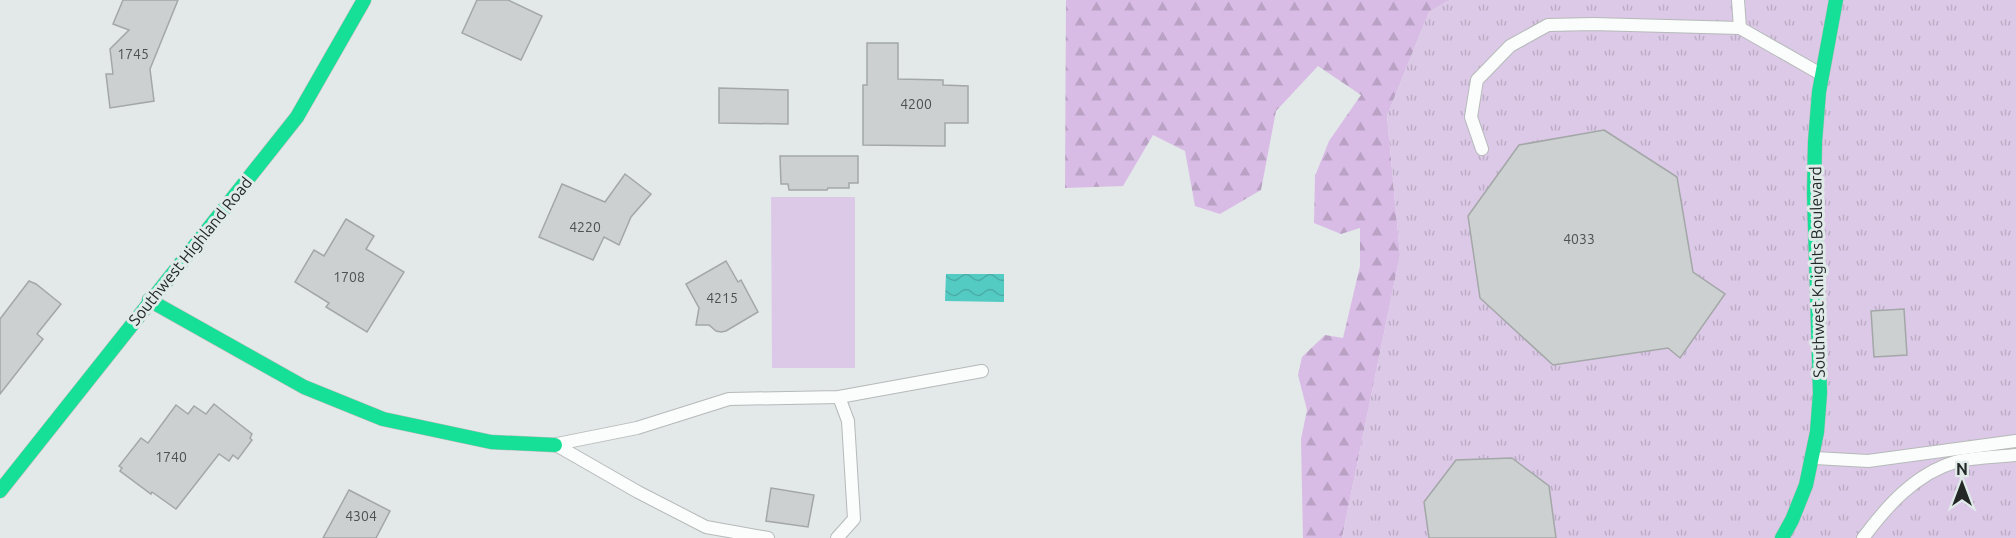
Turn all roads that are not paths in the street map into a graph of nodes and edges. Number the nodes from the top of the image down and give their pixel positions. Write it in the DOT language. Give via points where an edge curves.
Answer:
graph roads {
  1 [pos="1738,0"];
  2 [pos="1836,0"];
  3 [pos="358,5"];
  4 [pos="1740,28"];
  5 [pos="1823,76"];
  6 [pos="1482,149"];
  7 [pos="150,300"];
  8 [pos="982,371"];
  9 [pos="839,398"];
  10 [pos="2016,441"];
  11 [pos="555,445"];
  12 [pos="2016,455"];
  13 [pos="1815,458"];
  14 [pos="0,491"];
  15 [pos="768,538"];
  16 [pos="837,538"];
  17 [pos="1782,538"];
  18 [pos="1863,538"];
  1 -- 4 [label="lane"];
  2 -- 5 [label="street, Southwest Knights Boulevard"];
  3 -- 7 [label="street, Southwest Highland Road" via="297,117"];
  4 -- 5 [label="lane"];
  4 -- 6 [label="lane" via="1548,25 1510,46 1477,80 1471,117"];
  5 -- 13 [label="street, Southwest Knights Boulevard" via="1814,194 1820,393"];
  7 -- 11 [label="street" via="304,387 383,419 491,442"];
  7 -- 14 [label="street, Southwest Highland Road"];
  8 -- 9 [label="lane"];
  9 -- 11 [label="lane" via="729,399 637,428"];
  9 -- 16 [label="lane" via="848,421 854,519"];
  10 -- 13 [label="lane" via="1876,460"];
  11 -- 15 [label="lane" via="706,527"];
  12 -- 18 [label="lane" via="1956,462 1921,477 1881,513"];
  13 -- 17 [label="street, Southwest Knights Boulevard" via="1793,520"];
}
